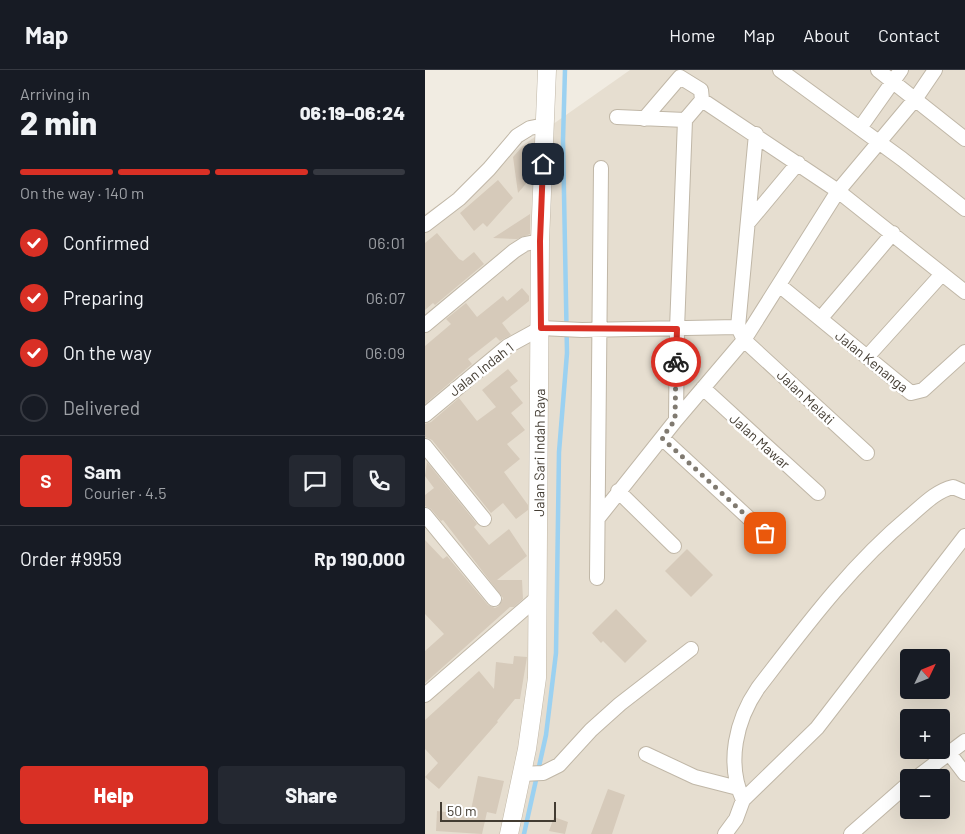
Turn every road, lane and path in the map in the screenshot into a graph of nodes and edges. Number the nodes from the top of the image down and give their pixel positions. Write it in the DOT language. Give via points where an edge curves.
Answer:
graph roads {
  1 [pos="547,70"];
  2 [pos="780,70"];
  3 [pos="878,70"];
  4 [pos="935,70"];
  5 [pos="897,75"];
  6 [pos="916,98"];
  7 [pos="702,100"];
  8 [pos="617,117"];
  9 [pos="644,119"];
  10 [pos="685,120"];
  11 [pos="545,125"];
  12 [pos="860,128"];
  13 [pos="756,134"];
  14 [pos="965,138"];
  15 [pos="879,142"];
  16 [pos="799,163"];
  17 [pos="601,168"];
  18 [pos="838,191"];
  19 [pos="965,209"];
  20 [pos="749,222"];
  21 [pos="425,225"];
  22 [pos="893,233"];
  23 [pos="540,241"];
  24 [pos="942,274"];
  25 [pos="779,285"];
  26 [pos="965,292"];
  27 [pos="821,318"];
  28 [pos="425,325"];
  29 [pos="738,327"];
  30 [pos="545,328"];
  31 [pos="677,329"];
  32 [pos="598,330"];
  33 [pos="744,340"];
  34 [pos="965,352"];
  35 [pos="867,357"];
  36 [pos="703,388"];
  37 [pos="425,415"];
  38 [pos="675,420"];
  39 [pos="662,438"];
  40 [pos="425,446"];
  41 [pos="867,453"];
  42 [pos="618,491"];
  43 [pos="965,492"];
  44 [pos="818,493"];
  45 [pos="425,515"];
  46 [pos="599,517"];
  47 [pos="484,519"];
  48 [pos="765,533"];
  49 [pos="965,536"];
  50 [pos="674,546"];
  51 [pos="597,578"];
  52 [pos="537,598"];
  53 [pos="494,599"];
  54 [pos="691,649"];
  55 [pos="425,695"];
  56 [pos="965,741"];
  57 [pos="950,752"];
  58 [pos="646,754"];
  59 [pos="950,754"];
  60 [pos="941,759"];
  61 [pos="928,769"];
  62 [pos="532,774"];
  63 [pos="965,774"];
  64 [pos="900,791"];
  65 [pos="740,794"];
  66 [pos="509,834"];
  67 [pos="725,834"];
  68 [pos="851,834"];
  1 -- 11 [label="street, Jalan Sari Indah Raya"];
  2 -- 12 [label="street"];
  3 -- 5 [label="street"];
  4 -- 6 [label="street"];
  5 -- 6 [label="street"];
  5 -- 12 [label="street"];
  6 -- 14 [label="street"];
  6 -- 15 [label="street"];
  7 -- 9 [label="street" via="701,90 681,77"];
  7 -- 10 [label="street"];
  7 -- 13 [label="street"];
  8 -- 9 [label="street"];
  9 -- 10 [label="street"];
  10 -- 31 [label="street"];
  11 -- 21 [label="street" via="530,128 517,136 459,199"];
  11 -- 23 [label="street, Jalan Sari Indah Raya"];
  12 -- 15 [label="street"];
  13 -- 16 [label="street"];
  13 -- 20 [label="street"];
  15 -- 18 [label="street"];
  15 -- 19 [label="street"];
  16 -- 18 [label="street"];
  16 -- 20 [label="street"];
  17 -- 32 [label="street"];
  18 -- 22 [label="street"];
  18 -- 25 [label="street"];
  20 -- 29 [label="street"];
  22 -- 24 [label="street"];
  22 -- 27 [label="street"];
  23 -- 28 [label="street" via="525,244 514,251"];
  23 -- 30 [label="street, Jalan Sari Indah Raya"];
  24 -- 26 [label="street"];
  24 -- 35 [label="street"];
  25 -- 27 [label="street, Jalan Kenanga"];
  25 -- 33 [label="street"];
  27 -- 35 [label="street, Jalan Kenanga"];
  29 -- 31 [label="street"];
  29 -- 33 [label="street"];
  30 -- 32 [label="street"];
  30 -- 37 [label="street, Jalan Indah 1" via="508,346"];
  30 -- 52 [label="street, Jalan Sari Indah Raya"];
  31 -- 32 [label="street"];
  31 -- 38 [label="street"];
  32 -- 46 [label="street"];
  33 -- 36 [label="street"];
  33 -- 41 [label="street, Jalan Melati"];
  34 -- 35 [label="street, Jalan Kenanga" via="917,394 911,393"];
  36 -- 38 [label="street"];
  36 -- 44 [label="street, Jalan Mawar"];
  38 -- 39 [label="street"];
  39 -- 42 [label="street"];
  39 -- 48 [label="street"];
  40 -- 47 [label="street"];
  42 -- 46 [label="street"];
  42 -- 50 [label="street"];
  43 -- 65 [label="street" via="953,487 941,491 899,525 833,591 786,650 747,703 742,715 735,751"];
  45 -- 53 [label="street"];
  46 -- 51 [label="street"];
  49 -- 65 [label="street" via="817,728"];
  52 -- 55 [label="street"];
  52 -- 62 [label="street, Jalan Sari Indah Raya"];
  54 -- 62 [label="street" via="620,704 559,765"];
  56 -- 57 [label="street"];
  58 -- 65 [label="street"];
  59 -- 63 [label="street"];
  60 -- 61 [label="street"];
  62 -- 66 [label="street, Jalan Sari Indah Raya"];
  64 -- 68 [label="street"];
  65 -- 67 [label="street" via="736,819"];
}
